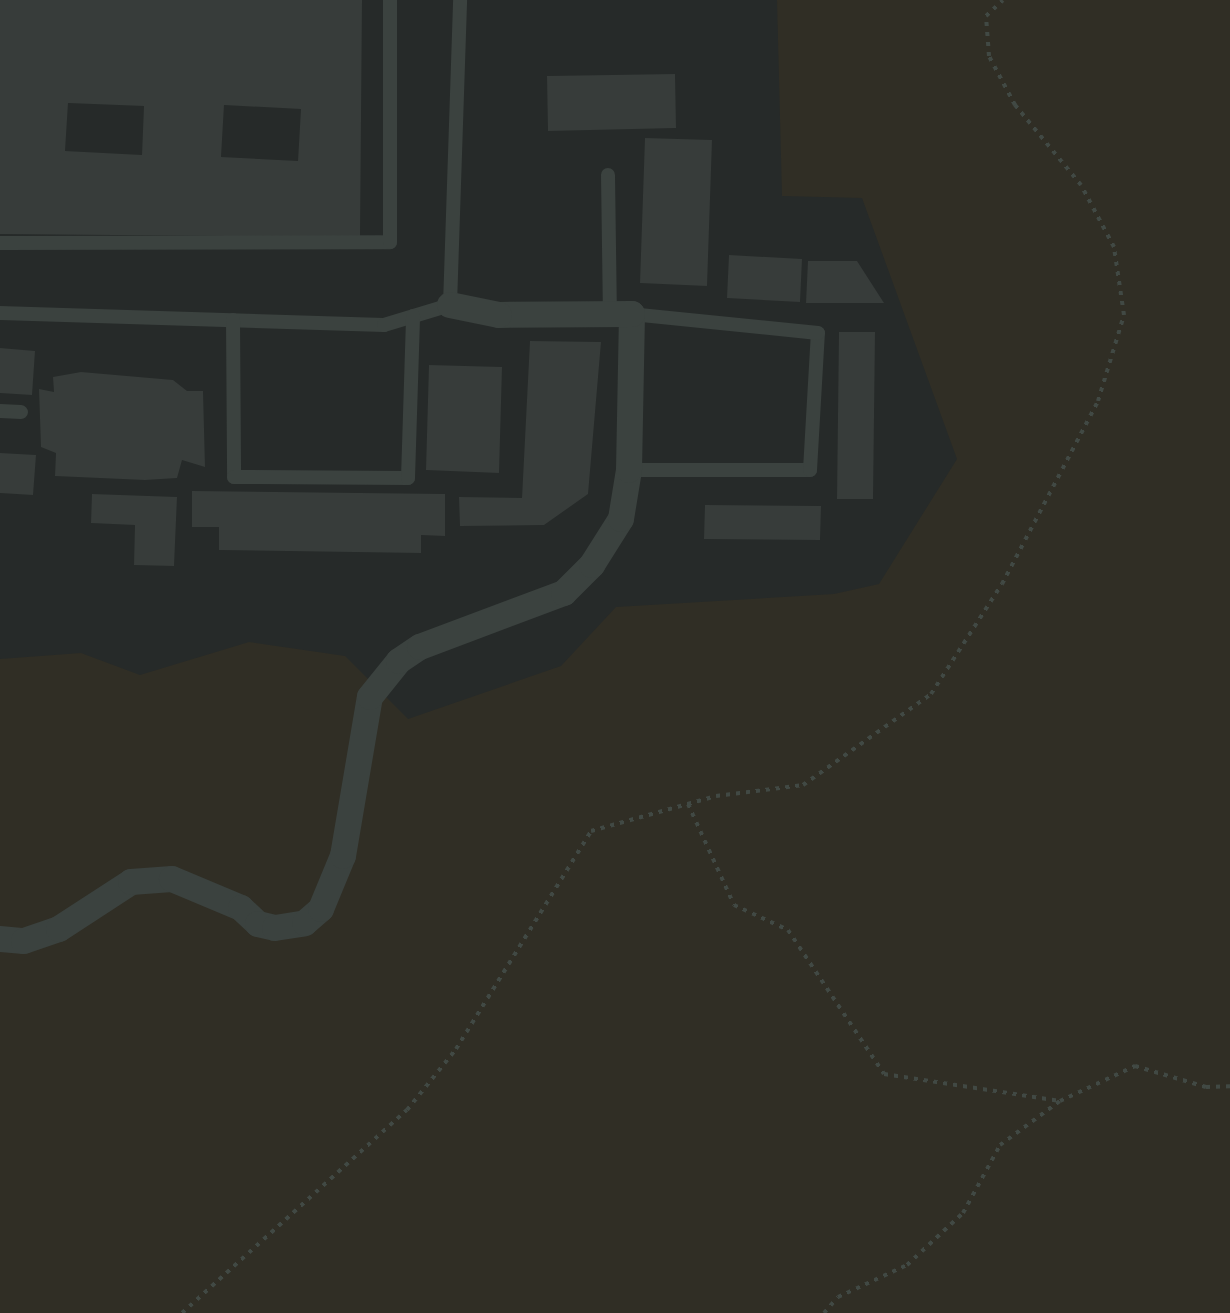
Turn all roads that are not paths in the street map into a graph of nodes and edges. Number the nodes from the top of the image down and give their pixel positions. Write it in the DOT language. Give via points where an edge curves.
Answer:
graph roads {
  1 [pos="390,0"];
  2 [pos="460,0"];
  3 [pos="608,175"];
  4 [pos="0,243"];
  5 [pos="450,305"];
  6 [pos="0,313"];
  7 [pos="621,314"];
  8 [pos="413,316"];
  9 [pos="233,320"];
  10 [pos="0,411"];
  11 [pos="21,412"];
  12 [pos="629,470"];
  13 [pos="0,939"];
  1 -- 4 [label="lane" via="390,242"];
  2 -- 5 [label="lane"];
  3 -- 7 [label="lane"];
  5 -- 7 [label="street" via="499,315"];
  5 -- 8 [label="lane"];
  6 -- 9 [label="lane"];
  7 -- 12 [label="street"];
  7 -- 12 [label="lane" via="818,333 810,470"];
  8 -- 9 [label="lane" via="384,325"];
  8 -- 9 [label="lane" via="408,478 234,477"];
  10 -- 11 [label="lane"];
  12 -- 13 [label="street" via="621,519 592,565 564,593 420,647 399,661 370,697 343,856 321,909 305,923 275,928 258,924 241,908 172,879 131,882 59,929 24,941"];
}
